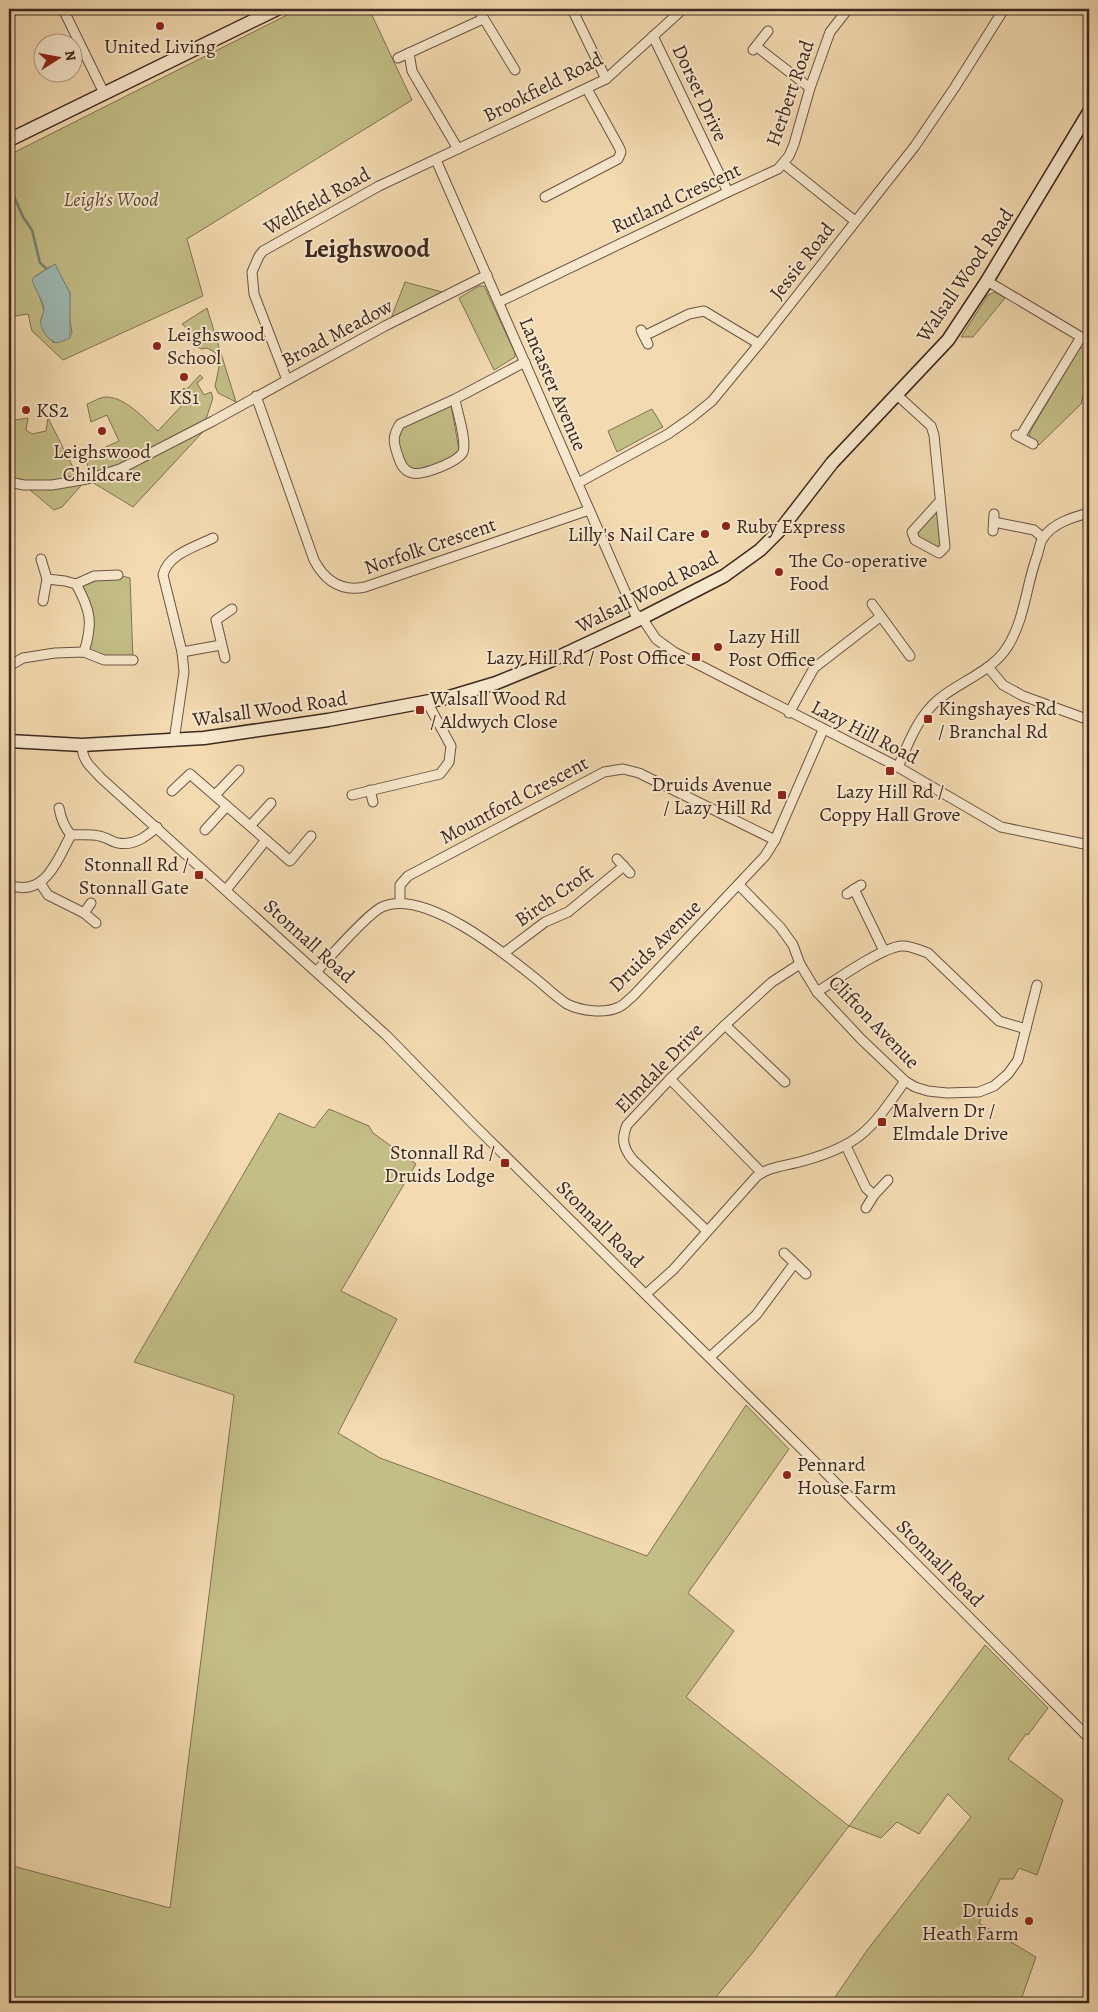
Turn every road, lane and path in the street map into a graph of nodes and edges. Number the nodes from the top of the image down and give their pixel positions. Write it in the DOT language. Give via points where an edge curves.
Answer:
graph roads {
  1 [pos="63,9"];
  2 [pos="277,9"];
  3 [pos="478,9"];
  4 [pos="572,9"];
  5 [pos="683,9"];
  6 [pos="848,9"];
  7 [pos="1004,9"];
  8 [pos="483,19"];
  9 [pos="768,31"];
  10 [pos="654,36"];
  11 [pos="409,53"];
  12 [pos="398,58"];
  13 [pos="510,60"];
  14 [pos="501,65"];
  15 [pos="515,70"];
  16 [pos="606,79"];
  17 [pos="810,88"];
  18 [pos="587,89"];
  19 [pos="104,93"];
  20 [pos="1089,112"];
  21 [pos="9,140"];
  22 [pos="458,149"];
  23 [pos="436,160"];
  24 [pos="784,164"];
  25 [pos="728,192"];
  26 [pos="545,197"];
  27 [pos="855,222"];
  28 [pos="487,275"];
  29 [pos="987,281"];
  30 [pos="499,302"];
  31 [pos="645,336"];
  32 [pos="1085,339"];
  33 [pos="759,344"];
  34 [pos="525,362"];
  35 [pos="287,380"];
  36 [pos="897,395"];
  37 [pos="256,396"];
  38 [pos="454,399"];
  39 [pos="1033,444"];
  40 [pos="9,482"];
  41 [pos="578,483"];
  42 [pos="940,501"];
  43 [pos="589,510"];
  44 [pos="1089,513"];
  45 [pos="993,522"];
  46 [pos="213,538"];
  47 [pos="1043,538"];
  48 [pos="41,559"];
  49 [pos="118,575"];
  50 [pos="47,579"];
  51 [pos="76,584"];
  52 [pos="43,601"];
  53 [pos="872,604"];
  54 [pos="232,609"];
  55 [pos="880,617"];
  56 [pos="642,618"];
  57 [pos="221,645"];
  58 [pos="84,652"];
  59 [pos="182,652"];
  60 [pos="910,656"];
  61 [pos="225,658"];
  62 [pos="133,660"];
  63 [pos="9,666"];
  64 [pos="988,667"];
  65 [pos="427,702"];
  66 [pos="789,713"];
  67 [pos="1089,720"];
  68 [pos="823,730"];
  69 [pos="9,741"];
  70 [pos="174,741"];
  71 [pos="82,745"];
  72 [pos="898,768"];
  73 [pos="239,770"];
  74 [pos="370,790"];
  75 [pos="172,791"];
  76 [pos="215,795"];
  77 [pos="352,795"];
  78 [pos="373,802"];
  79 [pos="271,803"];
  80 [pos="227,806"];
  81 [pos="59,808"];
  82 [pos="250,826"];
  83 [pos="157,827"];
  84 [pos="205,830"];
  85 [pos="72,836"];
  86 [pos="311,836"];
  87 [pos="266,840"];
  88 [pos="775,840"];
  89 [pos="1089,845"];
  90 [pos="617,859"];
  91 [pos="40,883"];
  92 [pos="9,884"];
  93 [pos="739,885"];
  94 [pos="854,889"];
  95 [pos="226,890"];
  96 [pos="91,903"];
  97 [pos="400,903"];
  98 [pos="84,913"];
  99 [pos="96,923"];
  100 [pos="884,951"];
  101 [pos="504,953"];
  102 [pos="800,964"];
  103 [pos="317,971"];
  104 [pos="1037,985"];
  105 [pos="818,992"];
  106 [pos="725,1025"];
  107 [pos="1026,1029"];
  108 [pos="670,1079"];
  109 [pos="779,1081"];
  110 [pos="904,1081"];
  111 [pos="846,1146"];
  112 [pos="762,1172"];
  113 [pos="888,1180"];
  114 [pos="874,1195"];
  115 [pos="866,1208"];
  116 [pos="707,1231"];
  117 [pos="784,1253"];
  118 [pos="794,1264"];
  119 [pos="806,1274"];
  120 [pos="646,1294"];
  121 [pos="710,1357"];
  122 [pos="1089,1738"];
  1 -- 19 [label="street"];
  2 -- 19 [label="street"];
  3 -- 8 [label="street"];
  4 -- 16 [label="street"];
  5 -- 10 [label="street, Brookfield Road"];
  6 -- 17 [label="street, Herbert Road" via="830,32"];
  7 -- 27 [label="street, Jessie Road" via="916,146"];
  8 -- 11 [label="street"];
  8 -- 13 [label="street"];
  9 -- 17 [label="street" via="755,48"];
  10 -- 16 [label="street, Brookfield Road"];
  10 -- 25 [label="street, Dorset Drive"];
  11 -- 12 [label="street"];
  11 -- 22 [label="street" via="412,71"];
  13 -- 14 [label="street"];
  13 -- 15 [label="street"];
  16 -- 18 [label="street, Brookfield Road"];
  17 -- 24 [label="street, Herbert Road" via="794,144"];
  18 -- 22 [label="street, Brookfield Road"];
  18 -- 26 [label="street" via="621,152 618,159"];
  19 -- 21 [label="street"];
  20 -- 29 [label="street, Walsall Wood Road"];
  22 -- 23 [label="street, Wellfield Road"];
  23 -- 28 [label="street, Lancaster Avenue"];
  23 -- 35 [label="street, Wellfield Road" via="379,186 258,256 252,272 254,294"];
  24 -- 25 [label="street, Rutland Crescent"];
  24 -- 27 [label="street"];
  25 -- 30 [label="street, Rutland Crescent"];
  27 -- 33 [label="street, Jessie Road"];
  28 -- 30 [label="street, Lancaster Avenue"];
  28 -- 35 [label="street, Broad Meadow"];
  29 -- 32 [label="street"];
  29 -- 36 [label="street, Walsall Wood Road" via="948,340"];
  30 -- 34 [label="street, Lancaster Avenue"];
  31 -- 33 [label="street" via="689,314 704,312"];
  32 -- 39 [label="street" via="1018,436"];
  33 -- 41 [label="street, Jessie Road" via="712,400 692,418"];
  34 -- 38 [label="street"];
  34 -- 41 [label="street, Lancaster Avenue"];
  35 -- 37 [label="street, Broad Meadow"];
  36 -- 42 [label="street" via="933,430"];
  36 -- 56 [label="street, Walsall Wood Road" via="832,463 760,550 724,576"];
  37 -- 40 [label="street, Broad Meadow" via="120,469 52,485"];
  37 -- 43 [label="street, Norfolk Crescent" via="314,560 320,571 337,585 357,589 365,587"];
  38 -- 38 [label="street" via="400,424 395,432 393,441 401,466 410,473 419,474 458,460 464,442"];
  41 -- 43 [label="street, Lancaster Avenue"];
  42 -- 42 [label="street" via="945,547 939,553 915,540 912,532"];
  43 -- 56 [label="street, Lancaster Avenue" via="635,614"];
  44 -- 47 [label="street" via="1059,523"];
  45 -- 47 [label="street" via="1034,530"];
  46 -- 59 [label="street" via="176,555 165,566 163,576"];
  47 -- 64 [label="street" via="1031,571 1018,629 1007,649"];
  48 -- 50 [label="street"];
  49 -- 51 [label="street" via="94,576"];
  50 -- 51 [label="street"];
  50 -- 52 [label="street"];
  51 -- 58 [label="street" via="90,615 90,633"];
  53 -- 55 [label="street"];
  54 -- 57 [label="street" via="216,620"];
  55 -- 60 [label="street"];
  55 -- 66 [label="street" via="814,668"];
  56 -- 65 [label="street, Walsall Wood Road" via="496,683"];
  56 -- 66 [label="street, Lazy Hill Road" via="656,638 674,652"];
  57 -- 59 [label="street"];
  57 -- 61 [label="street"];
  58 -- 62 [label="street" via="104,660"];
  58 -- 63 [label="street" via="24,658"];
  59 -- 70 [label="street" via="184,672"];
  64 -- 67 [label="street" via="1003,685 1023,696"];
  64 -- 72 [label="street" via="938,700 910,738"];
  65 -- 70 [label="street, Walsall Wood Road" via="328,720"];
  65 -- 74 [label="street" via="451,746 449,762 440,774"];
  66 -- 68 [label="street, Lazy Hill Road"];
  68 -- 72 [label="street, Lazy Hill Road"];
  68 -- 88 [label="street, Druids Avenue"];
  69 -- 71 [label="street, Walsall Wood Road"];
  70 -- 71 [label="street, Walsall Wood Road"];
  71 -- 83 [label="street, Stonnall Road" via="85,762"];
  72 -- 89 [label="street, Lazy Hill Road" via="1001,827"];
  73 -- 76 [label="street"];
  74 -- 77 [label="street"];
  74 -- 78 [label="street"];
  75 -- 76 [label="street" via="190,774"];
  76 -- 80 [label="street"];
  79 -- 82 [label="street"];
  80 -- 82 [label="street"];
  80 -- 84 [label="street"];
  81 -- 85 [label="street" via="60,818"];
  82 -- 87 [label="street"];
  83 -- 85 [label="street" via="146,837 130,844 88,834"];
  83 -- 95 [label="street, Stonnall Road"];
  85 -- 91 [label="street" via="54,869"];
  86 -- 87 [label="street" via="290,861"];
  87 -- 95 [label="street"];
  88 -- 93 [label="street, Druids Avenue"];
  88 -- 97 [label="street, Mountford Crescent" via="639,773 623,769 604,772 408,876 400,885"];
  90 -- 101 [label="street, Birch Croft" via="627,870 568,912 545,922"];
  91 -- 92 [label="street" via="18,888"];
  91 -- 98 [label="street" via="48,895"];
  93 -- 101 [label="street, Druids Avenue" via="619,1007 586,1010 568,1004"];
  93 -- 102 [label="street, Clifton Avenue" via="780,927 793,945"];
  94 -- 100 [label="street"];
  95 -- 103 [label="street, Stonnall Road"];
  96 -- 98 [label="street"];
  97 -- 101 [label="street, Druids Avenue" via="432,910"];
  97 -- 103 [label="street" via="380,908"];
  98 -- 99 [label="street"];
  100 -- 105 [label="street"];
  100 -- 107 [label="street" via="902,946 928,953 999,1021"];
  102 -- 105 [label="street, Clifton Avenue"];
  102 -- 106 [label="street, Elmdale Drive" via="772,982"];
  103 -- 120 [label="street, Stonnall Road" via="387,1036"];
  104 -- 107 [label="street, Clifton Avenue"];
  105 -- 110 [label="street, Clifton Avenue"];
  106 -- 108 [label="street, Elmdale Drive"];
  106 -- 109 [label="street"];
  107 -- 110 [label="street, Clifton Avenue" via="1018,1060 994,1086 979,1092 948,1093 928,1091"];
  108 -- 112 [label="street"];
  108 -- 116 [label="street, Elmdale Drive" via="627,1125 622,1142 632,1160"];
  110 -- 111 [label="street" via="870,1128"];
  111 -- 112 [label="street"];
  111 -- 114 [label="street" via="866,1188"];
  112 -- 116 [label="street"];
  113 -- 114 [label="street"];
  114 -- 115 [label="street"];
  116 -- 120 [label="street" via="673,1270"];
  117 -- 118 [label="street"];
  118 -- 119 [label="street"];
  118 -- 121 [label="street" via="756,1315"];
  120 -- 121 [label="street, Stonnall Road"];
  121 -- 122 [label="street, Stonnall Road"];
}
